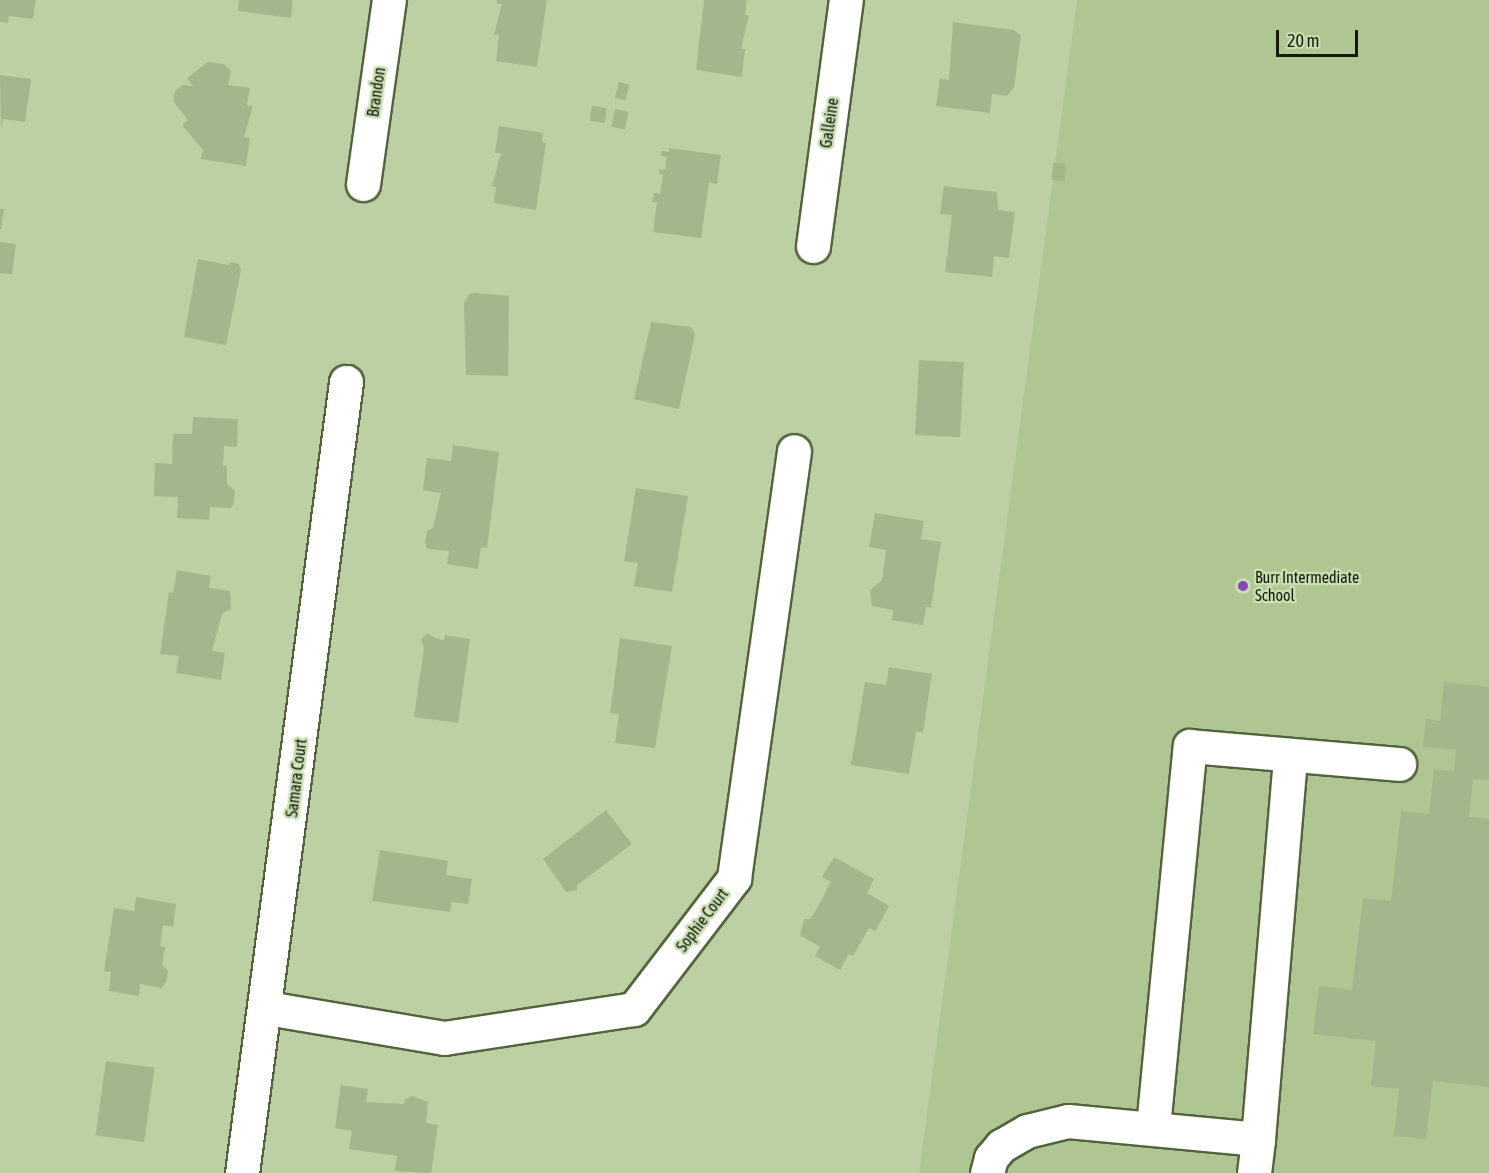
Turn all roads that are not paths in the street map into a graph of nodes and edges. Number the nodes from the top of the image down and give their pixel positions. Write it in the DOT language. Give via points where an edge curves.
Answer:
graph roads {
  1 [pos="389,0"];
  2 [pos="846,0"];
  3 [pos="363,184"];
  4 [pos="813,246"];
  5 [pos="346,382"];
  6 [pos="794,451"];
  7 [pos="1290,756"];
  8 [pos="1399,764"];
  9 [pos="267,1008"];
  10 [pos="1153,1128"];
  11 [pos="1258,1139"];
  12 [pos="242,1173"];
  13 [pos="987,1173"];
  14 [pos="1254,1173"];
  1 -- 3 [label="street, Brandon"];
  2 -- 4 [label="street, Galleine"];
  5 -- 9 [label="street, Samara Court"];
  6 -- 9 [label="street, Sophie Court" via="734,878 634,1009 444,1038"];
  7 -- 8 [label="street"];
  7 -- 10 [label="street" via="1190,746"];
  7 -- 11 [label="street"];
  9 -- 12 [label="street, Samara Court"];
  10 -- 11 [label="street"];
  10 -- 13 [label="street" via="1068,1121 1027,1131 1001,1146 991,1158"];
  11 -- 14 [label="street"];
}
